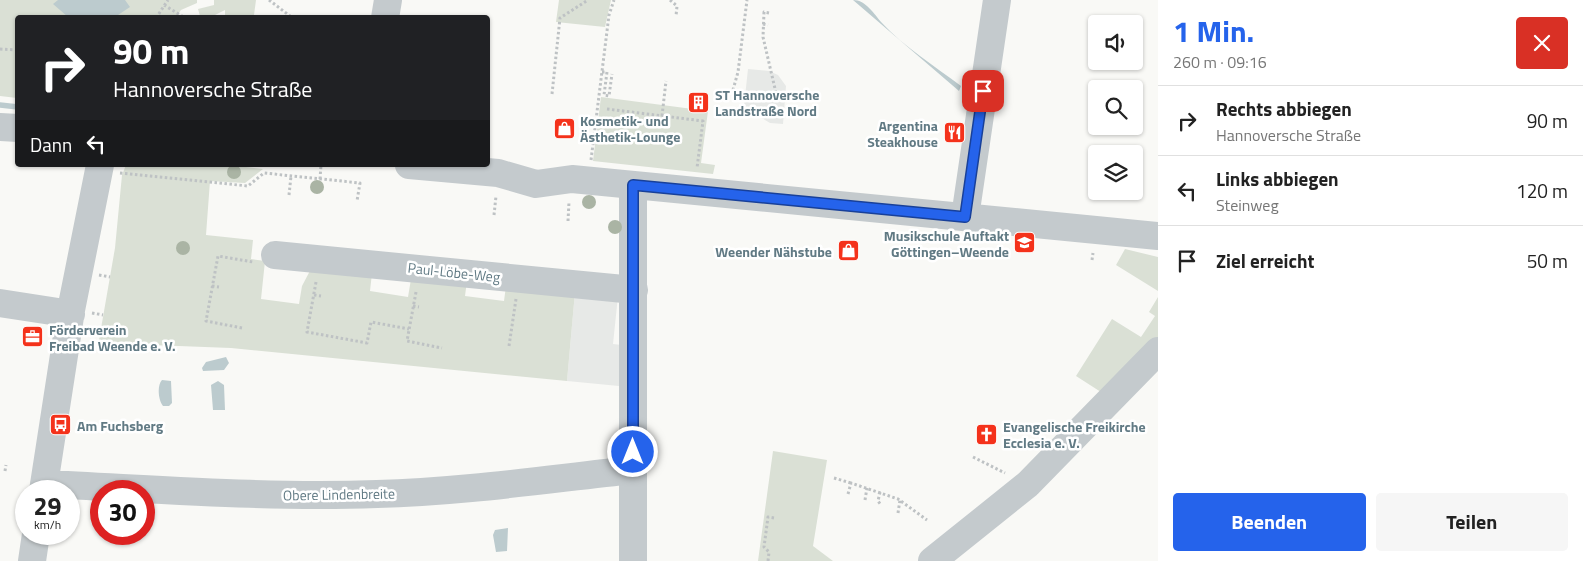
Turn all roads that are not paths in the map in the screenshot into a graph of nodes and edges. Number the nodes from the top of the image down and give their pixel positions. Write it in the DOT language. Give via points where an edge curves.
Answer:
graph roads {
  1 [pos="388,0"];
  2 [pos="997,0"];
  3 [pos="386,15"];
  4 [pos="0,127"];
  5 [pos="15,128"];
  6 [pos="108,167"];
  7 [pos="431,167"];
  8 [pos="633,185"];
  9 [pos="965,217"];
  10 [pos="1158,236"];
  11 [pos="275,255"];
  12 [pos="634,290"];
  13 [pos="0,303"];
  14 [pos="70,314"];
  15 [pos="1158,351"];
  16 [pos="633,470"];
  17 [pos="45,480"];
  18 [pos="80,488"];
  19 [pos="34,545"];
  20 [pos="32,561"];
  21 [pos="633,561"];
  22 [pos="932,561"];
  1 -- 3 [label="street"];
  2 -- 9 [label="street"];
  4 -- 5 [label="street"];
  6 -- 14 [label="street"];
  7 -- 8 [label="street" via="498,173 536,184 572,179"];
  8 -- 9 [label="street"];
  8 -- 12 [label="street"];
  9 -- 10 [label="street"];
  11 -- 12 [label="street, Paul-Löbe-Weg"];
  12 -- 16 [label="street"];
  13 -- 14 [label="street"];
  14 -- 17 [label="street"];
  15 -- 22 [label="street" via="1028,484"];
  16 -- 18 [label="street, Obere Lindenbreite" via="380,494 260,495"];
  16 -- 21 [label="street"];
  19 -- 20 [label="street"];
}
